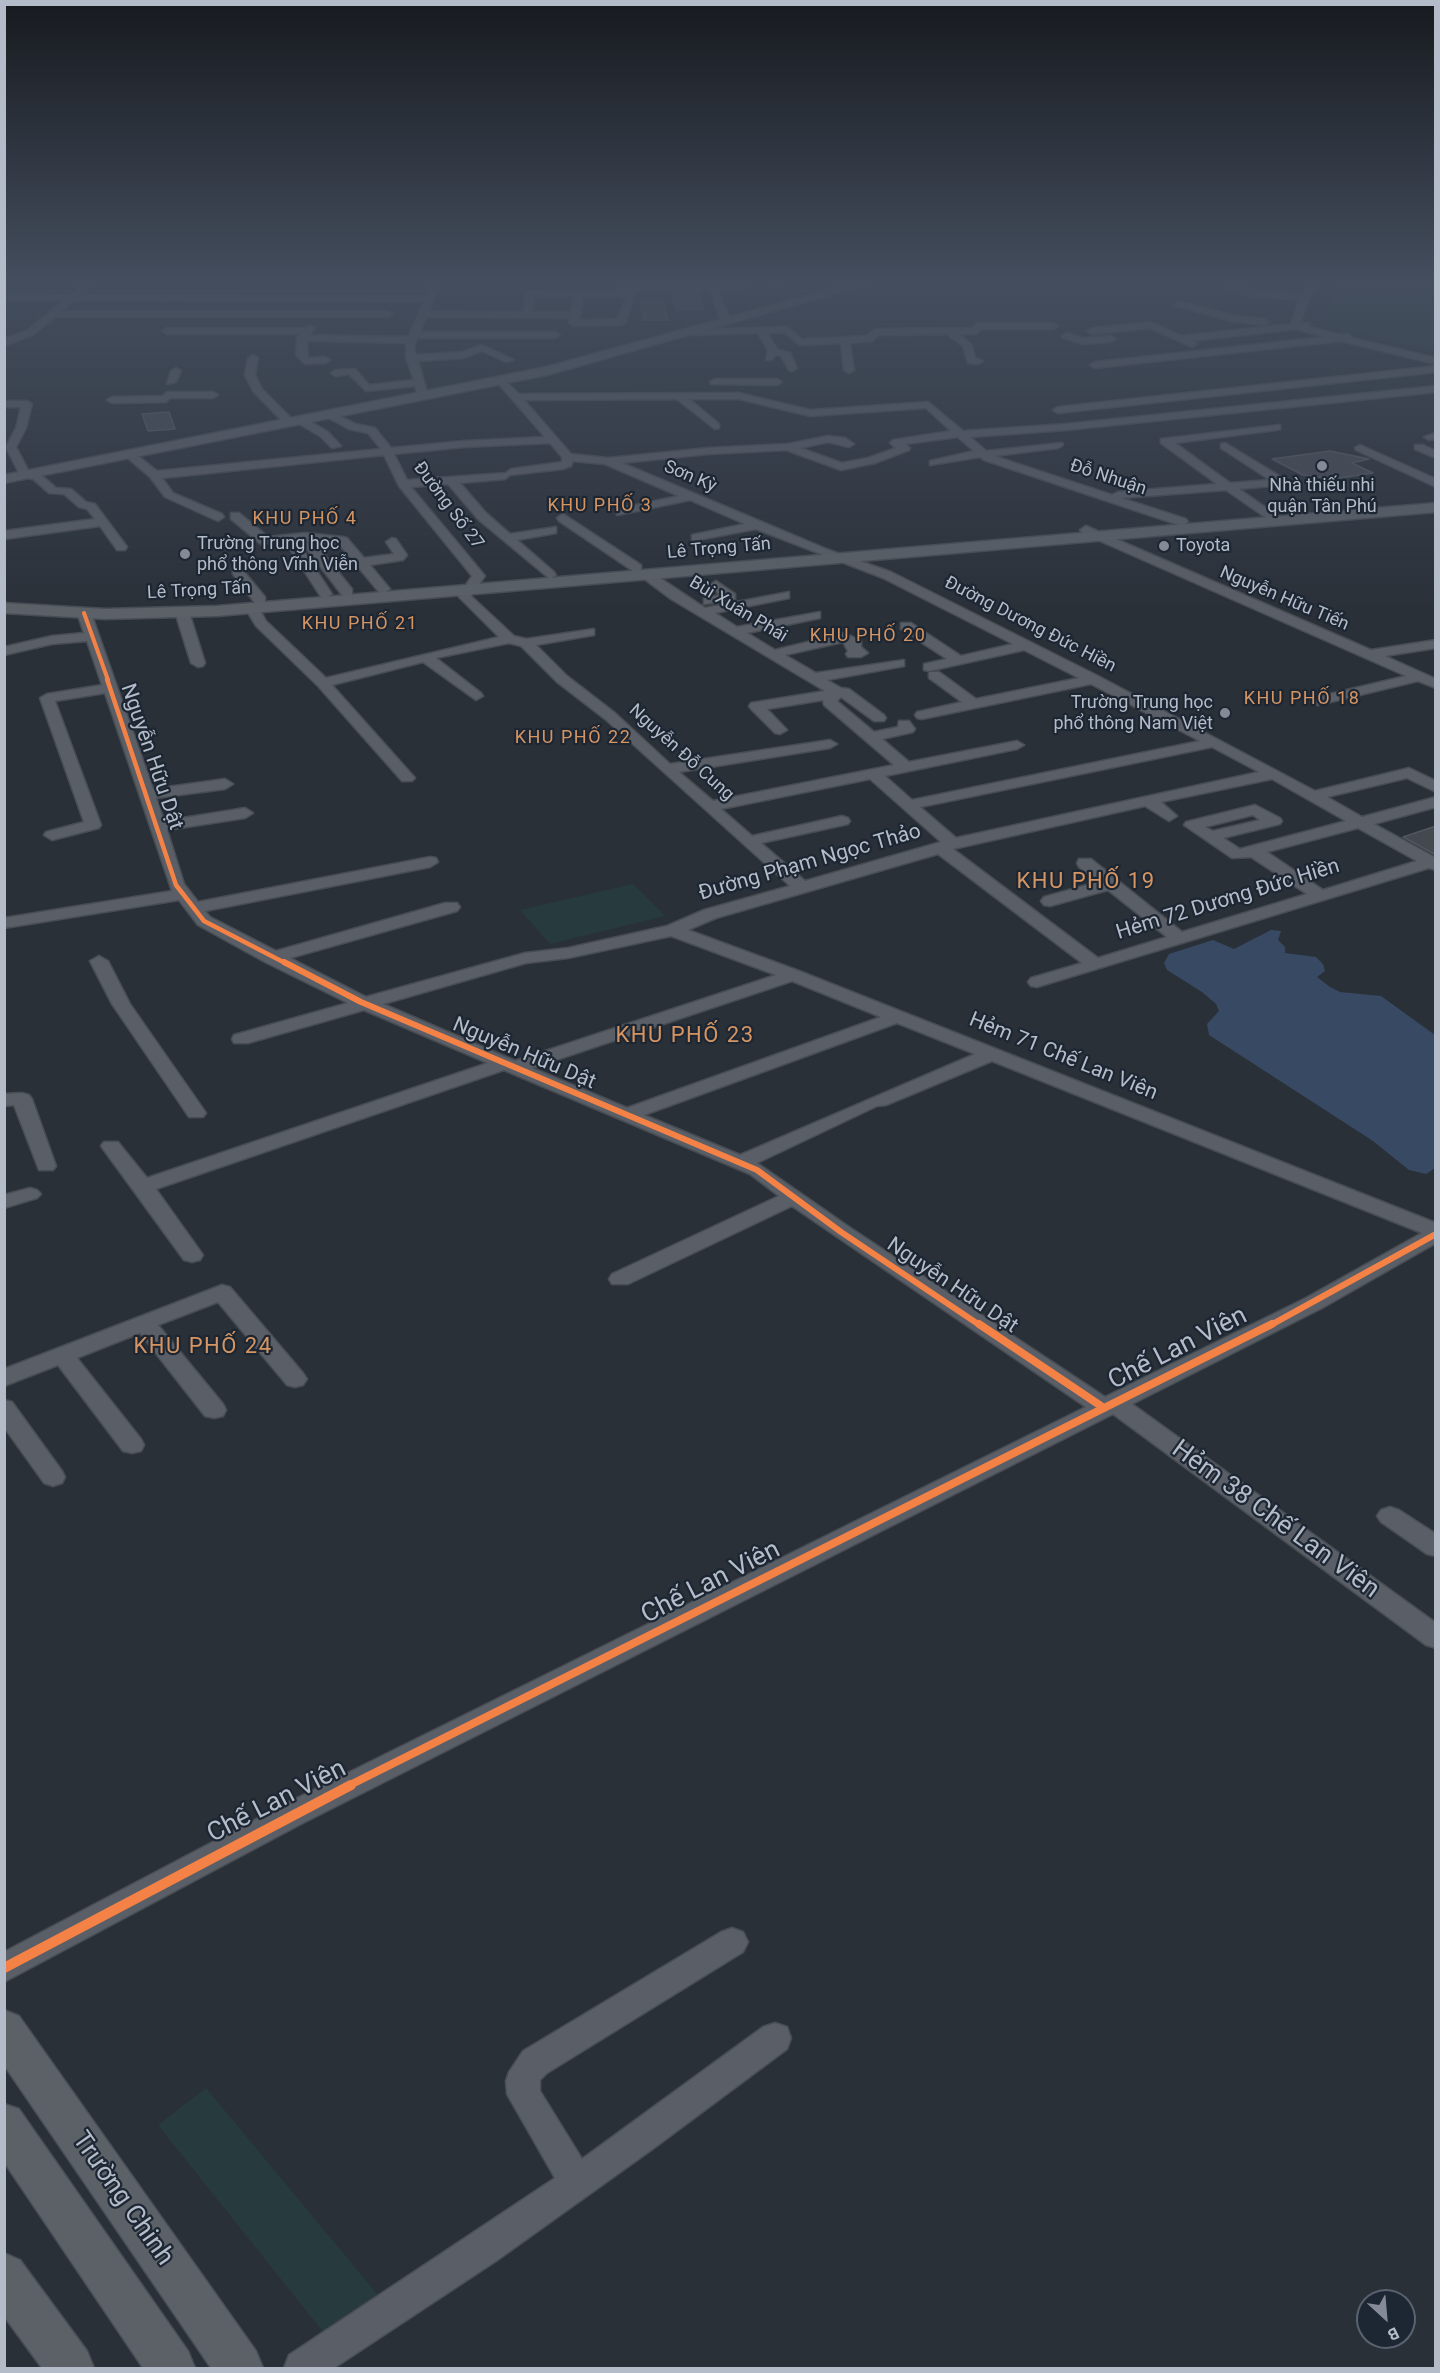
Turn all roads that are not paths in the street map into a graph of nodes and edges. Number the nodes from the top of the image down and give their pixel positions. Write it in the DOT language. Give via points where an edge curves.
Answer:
graph roads {
  1 [pos="261,393"];
  2 [pos="422,393"];
  3 [pos="439,393"];
  4 [pos="514,393"];
  5 [pos="1217,393"];
  6 [pos="1401,393"];
  7 [pos="1253,394"];
  8 [pos="213,395"];
  9 [pos="423,396"];
  10 [pos="518,397"];
  11 [pos="681,398"];
  12 [pos="112,400"];
  13 [pos="4,404"];
  14 [pos="1277,406"];
  15 [pos="1058,410"];
  16 [pos="329,414"];
  17 [pos="294,421"];
  18 [pos="716,426"];
  19 [pos="1064,427"];
  20 [pos="1276,428"];
  21 [pos="961,434"];
  22 [pos="1077,438"];
  23 [pos="554,440"];
  24 [pos="849,444"];
  25 [pos="1058,445"];
  26 [pos="336,446"];
  27 [pos="1225,446"];
  28 [pos="786,447"];
  29 [pos="1419,447"];
  30 [pos="1360,448"];
  31 [pos="388,451"];
  32 [pos="129,454"];
  33 [pos="982,454"];
  34 [pos="1436,455"];
  35 [pos="568,457"];
  36 [pos="607,461"];
  37 [pos="934,463"];
  38 [pos="25,475"];
  39 [pos="154,475"];
  40 [pos="4,479"];
  41 [pos="452,481"];
  42 [pos="403,484"];
  43 [pos="1436,484"];
  44 [pos="1227,487"];
  45 [pos="1106,496"];
  46 [pos="690,497"];
  47 [pos="1244,499"];
  48 [pos="1221,500"];
  49 [pos="1436,500"];
  50 [pos="1174,504"];
  51 [pos="1139,507"];
  52 [pos="1436,507"];
  53 [pos="621,512"];
  54 [pos="1268,515"];
  55 [pos="235,516"];
  56 [pos="218,517"];
  57 [pos="562,518"];
  58 [pos="537,520"];
  59 [pos="103,522"];
  60 [pos="1182,522"];
  61 [pos="756,525"];
  62 [pos="5,533"];
  63 [pos="1092,533"];
  64 [pos="507,538"];
  65 [pos="696,538"];
  66 [pos="392,542"];
  67 [pos="292,543"];
  68 [pos="311,546"];
  69 [pos="121,548"];
  70 [pos="822,552"];
  71 [pos="840,558"];
  72 [pos="361,562"];
  73 [pos="237,571"];
  74 [pos="642,571"];
  75 [pos="550,575"];
  76 [pos="716,585"];
  77 [pos="472,586"];
  78 [pos="384,589"];
  79 [pos="347,592"];
  80 [pos="326,594"];
  81 [pos="784,595"];
  82 [pos="4,598"];
  83 [pos="256,604"];
  84 [pos="4,608"];
  85 [pos="697,608"];
  86 [pos="182,612"];
  87 [pos="84,613"];
  88 [pos="815,615"];
  89 [pos="906,626"];
  90 [pos="735,631"];
  91 [pos="589,632"];
  92 [pos="92,636"];
  93 [pos="509,639"];
  94 [pos="526,643"];
  95 [pos="1436,644"];
  96 [pos="1027,645"];
  97 [pos="4,651"];
  98 [pos="774,654"];
  99 [pos="853,654"];
  100 [pos="1368,655"];
  101 [pos="426,657"];
  102 [pos="958,660"];
  103 [pos="198,663"];
  104 [pos="899,663"];
  105 [pos="1419,677"];
  106 [pos="814,678"];
  107 [pos="1093,679"];
  108 [pos="323,683"];
  109 [pos="1436,684"];
  110 [pos="111,688"];
  111 [pos="837,692"];
  112 [pos="476,696"];
  113 [pos="1318,701"];
  114 [pos="973,704"];
  115 [pos="922,715"];
  116 [pos="879,718"];
  117 [pos="904,724"];
  118 [pos="780,730"];
  119 [pos="871,737"];
  120 [pos="1212,743"];
  121 [pos="830,744"];
  122 [pos="1017,745"];
  123 [pos="906,767"];
  124 [pos="667,769"];
  125 [pos="872,773"];
  126 [pos="1274,774"];
  127 [pos="407,778"];
  128 [pos="225,784"];
  129 [pos="1436,787"];
  130 [pos="148,794"];
  131 [pos="1312,796"];
  132 [pos="1148,800"];
  133 [pos="1436,802"];
  134 [pos="711,806"];
  135 [pos="908,806"];
  136 [pos="245,813"];
  137 [pos="1169,816"];
  138 [pos="842,821"];
  139 [pos="1361,823"];
  140 [pos="158,827"];
  141 [pos="52,835"];
  142 [pos="1209,837"];
  143 [pos="750,841"];
  144 [pos="947,846"];
  145 [pos="1254,851"];
  146 [pos="430,862"];
  147 [pos="1085,864"];
  148 [pos="1433,864"];
  149 [pos="1110,884"];
  150 [pos="801,887"];
  151 [pos="1321,896"];
  152 [pos="189,901"];
  153 [pos="1050,901"];
  154 [pos="451,907"];
  155 [pos="4,923"];
  156 [pos="672,930"];
  157 [pos="1179,938"];
  158 [pos="271,958"];
  159 [pos="99,961"];
  160 [pos="1094,963"];
  161 [pos="793,975"];
  162 [pos="1037,982"];
  163 [pos="361,1002"];
  164 [pos="897,1017"];
  165 [pos="241,1039"];
  166 [pos="992,1054"];
  167 [pos="508,1066"];
  168 [pos="4,1100"];
  169 [pos="196,1113"];
  170 [pos="625,1115"];
  171 [pos="111,1146"];
  172 [pos="739,1162"];
  173 [pos="46,1166"];
  174 [pos="143,1186"];
  175 [pos="30,1194"];
  176 [pos="794,1197"];
  177 [pos="4,1202"];
  178 [pos="1436,1232"];
  179 [pos="192,1255"];
  180 [pos="620,1279"];
  181 [pos="144,1323"];
  182 [pos="63,1355"];
  183 [pos="4,1378"];
  184 [pos="295,1379"];
  185 [pos="1109,1405"];
  186 [pos="4,1408"];
  187 [pos="214,1410"];
  188 [pos="132,1445"];
  189 [pos="53,1477"];
  190 [pos="1390,1516"];
  191 [pos="1436,1547"];
  192 [pos="1436,1638"];
  193 [pos="732,1942"];
  194 [pos="4,1968"];
  195 [pos="4,2029"];
  196 [pos="775,2038"];
  197 [pos="4,2124"];
  198 [pos="577,2183"];
  199 [pos="4,2276"];
  200 [pos="70,2368"];
  201 [pos="171,2368"];
  202 [pos="239,2368"];
  203 [pos="302,2368"];
  1 -- 17 [label="street"];
  2 -- 9 [label="street"];
  3 -- 9 [label="main road"];
  4 -- 10 [label="street"];
  5 -- 15 [label="street"];
  6 -- 14 [label="street"];
  7 -- 14 [label="street"];
  8 -- 12 [label="street"];
  9 -- 16 [label="main road"];
  10 -- 11 [label="street, Đỗ Nhuận"];
  10 -- 23 [label="street"];
  11 -- 18 [label="street"];
  11 -- 21 [label="street, Đỗ Nhuận" via="727,395 810,413 928,405"];
  13 -- 38 [label="street" via="27,405 11,447"];
  14 -- 19 [label="street"];
  16 -- 17 [label="main road"];
  16 -- 31 [label="street, Đường Số 27" via="353,427 371,430"];
  17 -- 26 [label="street" via="324,434"];
  17 -- 32 [label="main road"];
  19 -- 21 [label="street"];
  19 -- 22 [label="street"];
  20 -- 44 [label="street" via="1165,441"];
  21 -- 28 [label="street" via="897,441 905,448 841,468"];
  21 -- 33 [label="street, Đỗ Nhuận"];
  23 -- 31 [label="street"];
  23 -- 35 [label="street"];
  24 -- 28 [label="street" via="825,435"];
  25 -- 33 [label="street"];
  27 -- 44 [label="street" via="1282,482"];
  28 -- 36 [label="street"];
  29 -- 34 [label="street"];
  30 -- 43 [label="street"];
  31 -- 39 [label="street"];
  31 -- 42 [label="street, Đường Số 27"];
  32 -- 38 [label="main road"];
  32 -- 39 [label="street"];
  33 -- 37 [label="street"];
  33 -- 45 [label="street, Đỗ Nhuận"];
  35 -- 36 [label="street, Sơn Kỳ"];
  35 -- 41 [label="street" via="563,466"];
  36 -- 46 [label="street, Sơn Kỳ"];
  38 -- 40 [label="main road"];
  38 -- 59 [label="street" via="36,476 53,491 67,491 91,506"];
  39 -- 56 [label="street" via="169,495"];
  41 -- 42 [label="street"];
  41 -- 64 [label="street"];
  42 -- 77 [label="street, Đường Số 27" via="479,576"];
  44 -- 45 [label="street"];
  44 -- 47 [label="street"];
  45 -- 51 [label="street, Đỗ Nhuận"];
  46 -- 53 [label="street"];
  46 -- 61 [label="street, Sơn Kỳ"];
  47 -- 48 [label="street"];
  47 -- 54 [label="street"];
  49 -- 54 [label="main road, Lê Trọng Tấn"];
  50 -- 51 [label="street"];
  51 -- 60 [label="street, Đỗ Nhuận"];
  52 -- 63 [label="main road, Lê Trọng Tấn"];
  54 -- 60 [label="main road, Lê Trọng Tấn"];
  55 -- 72 [label="street" via="265,542 305,537 343,541"];
  57 -- 74 [label="street, Bùi Xuân Phái"];
  58 -- 64 [label="street" via="556,533"];
  59 -- 62 [label="street"];
  59 -- 69 [label="street"];
  60 -- 63 [label="main road, Lê Trọng Tấn"];
  61 -- 65 [label="street"];
  61 -- 70 [label="street, Sơn Kỳ"];
  63 -- 70 [label="main road, Lê Trọng Tấn"];
  63 -- 71 [label="main road, Lê Trọng Tấn"];
  63 -- 100 [label="street, Nguyễn Hữu Tiến"];
  64 -- 75 [label="street"];
  66 -- 72 [label="street" via="401,555"];
  67 -- 80 [label="street"];
  68 -- 79 [label="street"];
  70 -- 71 [label="street, Đường Dương Đức Hiền"];
  70 -- 74 [label="main road, Lê Trọng Tấn"];
  71 -- 74 [label="main road, Lê Trọng Tấn"];
  71 -- 96 [label="street, Đường Dương Đức Hiền" via="887,575"];
  72 -- 78 [label="street"];
  73 -- 83 [label="street"];
  74 -- 75 [label="main road, Lê Trọng Tấn"];
  74 -- 77 [label="main road, Lê Trọng Tấn"];
  74 -- 85 [label="street, Bùi Xuân Phái"];
  75 -- 77 [label="main road, Lê Trọng Tấn"];
  76 -- 85 [label="street" via="730,597"];
  77 -- 78 [label="main road, Lê Trọng Tấn"];
  77 -- 83 [label="main road, Lê Trọng Tấn"];
  77 -- 93 [label="street" via="464,596"];
  78 -- 79 [label="main road, Lê Trọng Tấn"];
  79 -- 80 [label="main road, Lê Trọng Tấn"];
  80 -- 83 [label="main road, Lê Trọng Tấn"];
  81 -- 85 [label="street"];
  82 -- 83 [label="main road, Lê Trọng Tấn" via="121,606"];
  83 -- 86 [label="main road, Lê Trọng Tấn"];
  83 -- 108 [label="street" via="261,623"];
  84 -- 87 [label="main road, Lê Trọng Tấn"];
  85 -- 90 [label="street, Bùi Xuân Phái"];
  86 -- 87 [label="main road, Lê Trọng Tấn"];
  86 -- 103 [label="street"];
  87 -- 92 [label="street, Nguyễn Hữu Dật"];
  88 -- 90 [label="street"];
  89 -- 102 [label="street"];
  90 -- 98 [label="street, Bùi Xuân Phái"];
  91 -- 94 [label="street"];
  92 -- 97 [label="street"];
  92 -- 110 [label="street, Nguyễn Hữu Dật"];
  93 -- 94 [label="street"];
  93 -- 101 [label="street"];
  94 -- 124 [label="street, Nguyễn Đỗ Cung"];
  95 -- 100 [label="street"];
  96 -- 102 [label="street"];
  96 -- 107 [label="street, Đường Dương Đức Hiền"];
  98 -- 99 [label="street" via="845,638 856,644 850,646 861,653"];
  98 -- 106 [label="street, Bùi Xuân Phái"];
  100 -- 105 [label="street, Nguyễn Hữu Tiến"];
  101 -- 108 [label="street"];
  101 -- 112 [label="street"];
  102 -- 114 [label="street" via="931,671"];
  104 -- 106 [label="street"];
  105 -- 109 [label="street, Nguyễn Hữu Tiến"];
  105 -- 113 [label="street"];
  106 -- 111 [label="street, Bùi Xuân Phái"];
  107 -- 114 [label="street"];
  107 -- 120 [label="street, Đường Dương Đức Hiền"];
  108 -- 127 [label="street"];
  110 -- 130 [label="street, Nguyễn Hữu Dật"];
  110 -- 141 [label="street" via="47,698 93,825"];
  111 -- 116 [label="street, Bùi Xuân Phái" via="844,692"];
  111 -- 118 [label="street" via="756,706"];
  111 -- 119 [label="street" via="829,702"];
  114 -- 115 [label="street"];
  117 -- 119 [label="street" via="908,729"];
  119 -- 123 [label="street"];
  120 -- 126 [label="street, Đường Dương Đức Hiền"];
  120 -- 135 [label="street"];
  121 -- 124 [label="street"];
  122 -- 123 [label="street"];
  123 -- 125 [label="street"];
  124 -- 134 [label="street, Nguyễn Đỗ Cung"];
  125 -- 134 [label="street"];
  125 -- 135 [label="street"];
  126 -- 131 [label="street, Đường Dương Đức Hiền"];
  126 -- 132 [label="street, Đường Phạm Ngọc Thảo"];
  128 -- 130 [label="street"];
  129 -- 131 [label="street" via="1409,773"];
  130 -- 140 [label="street, Nguyễn Hữu Dật"];
  131 -- 139 [label="street, Đường Dương Đức Hiền"];
  132 -- 137 [label="street"];
  132 -- 144 [label="street, Đường Phạm Ngọc Thảo"];
  133 -- 139 [label="street"];
  134 -- 143 [label="street, Nguyễn Đỗ Cung"];
  135 -- 144 [label="street"];
  136 -- 140 [label="street"];
  138 -- 143 [label="street"];
  139 -- 145 [label="street"];
  139 -- 148 [label="street, Đường Dương Đức Hiền"];
  140 -- 152 [label="street, Nguyễn Hữu Dật" via="176,885"];
  142 -- 145 [label="street" via="1238,855"];
  143 -- 150 [label="street, Nguyễn Đỗ Cung"];
  144 -- 150 [label="street, Đường Phạm Ngọc Thảo"];
  144 -- 160 [label="street"];
  145 -- 151 [label="street"];
  146 -- 152 [label="street"];
  147 -- 149 [label="street"];
  148 -- 151 [label="street, Hẻm 72 Dương Đức Hiền"];
  149 -- 153 [label="street"];
  149 -- 157 [label="street"];
  150 -- 156 [label="street, Đường Phạm Ngọc Thảo" via="710,914"];
  151 -- 157 [label="street, Hẻm 72 Dương Đức Hiền"];
  152 -- 155 [label="street"];
  152 -- 158 [label="street, Nguyễn Hữu Dật" via="204,921"];
  154 -- 158 [label="street"];
  156 -- 161 [label="street, Hẻm 71 Chế Lan Viên"];
  156 -- 163 [label="street, Đường Phạm Ngọc Thảo" via="525,958"];
  157 -- 160 [label="street, Hẻm 72 Dương Đức Hiền"];
  158 -- 163 [label="street, Nguyễn Hữu Dật"];
  159 -- 169 [label="street" via="121,1004"];
  160 -- 162 [label="street, Hẻm 72 Dương Đức Hiền"];
  161 -- 164 [label="street, Hẻm 71 Chế Lan Viên"];
  161 -- 167 [label="street"];
  163 -- 165 [label="street, Đường Phạm Ngọc Thảo"];
  163 -- 167 [label="street, Nguyễn Hữu Dật"];
  164 -- 166 [label="street, Hẻm 71 Chế Lan Viên"];
  164 -- 170 [label="street"];
  166 -- 172 [label="street"];
  166 -- 178 [label="street, Hẻm 71 Chế Lan Viên"];
  167 -- 170 [label="street, Nguyễn Hữu Dật"];
  167 -- 174 [label="street"];
  168 -- 173 [label="street" via="22,1098"];
  170 -- 172 [label="street, Nguyễn Hữu Dật"];
  171 -- 174 [label="street"];
  172 -- 176 [label="street, Nguyễn Hữu Dật"];
  174 -- 179 [label="street"];
  175 -- 177 [label="street"];
  176 -- 180 [label="street"];
  176 -- 185 [label="street, Nguyễn Hữu Dật" via="841,1232"];
  178 -- 185 [label="street, Chế Lan Viên" via="1314,1303"];
  181 -- 182 [label="street"];
  181 -- 184 [label="street" via="222,1292"];
  181 -- 187 [label="street"];
  182 -- 183 [label="street"];
  182 -- 188 [label="street"];
  185 -- 192 [label="street, Hẻm 38 Chế Lan Viên"];
  185 -- 194 [label="street, Chế Lan Viên" via="291,1815"];
  186 -- 189 [label="street"];
  190 -- 191 [label="street"];
  193 -- 198 [label="street" via="535,2062 526,2072 524,2094"];
  195 -- 202 [label="main road, Trường Chinh"];
  196 -- 198 [label="street"];
  197 -- 201 [label="main road"];
  198 -- 203 [label="street"];
  199 -- 200 [label="main road"];
}
